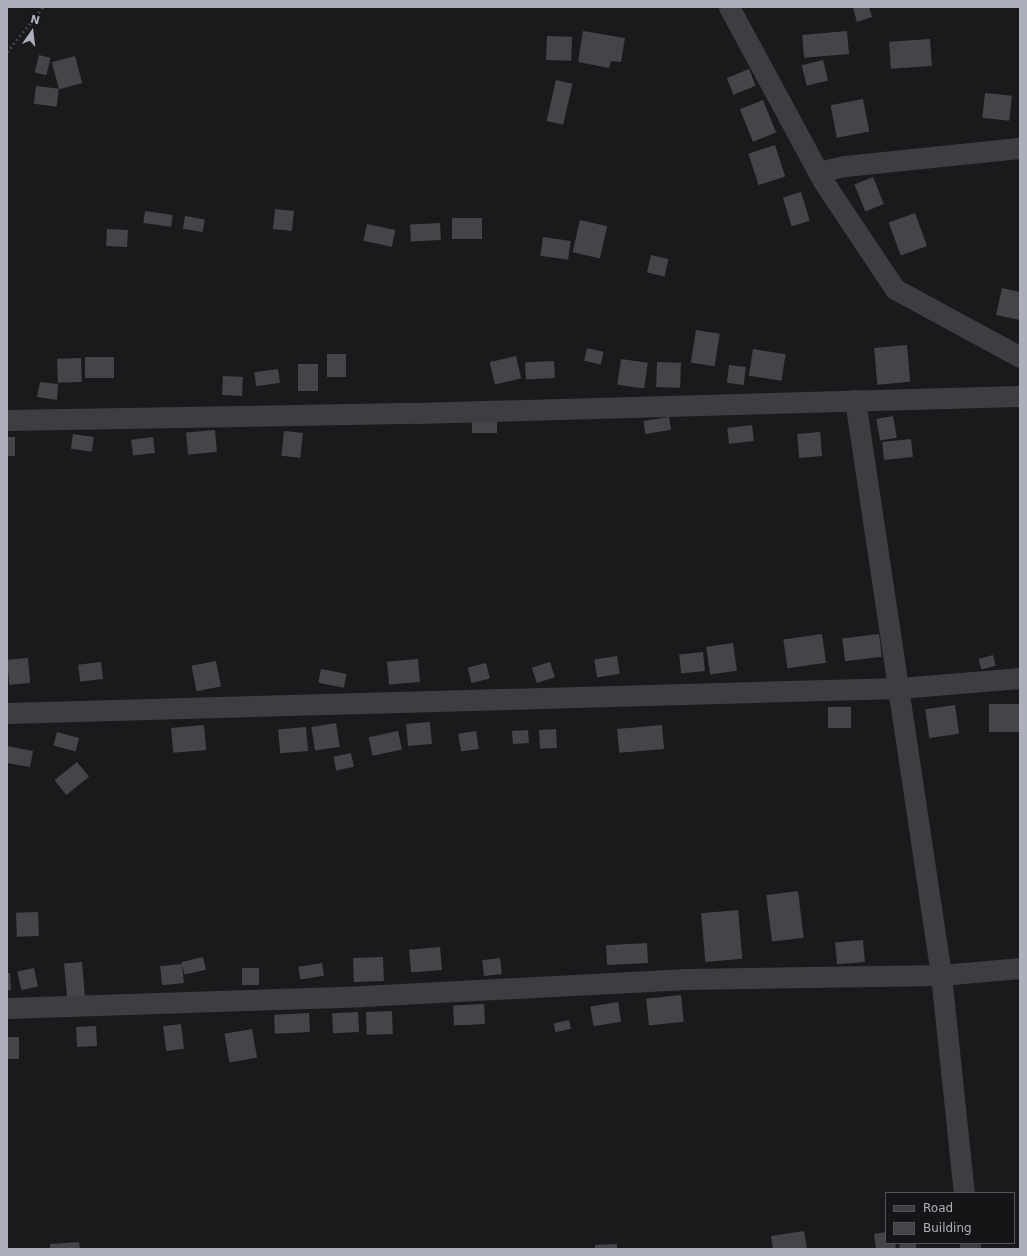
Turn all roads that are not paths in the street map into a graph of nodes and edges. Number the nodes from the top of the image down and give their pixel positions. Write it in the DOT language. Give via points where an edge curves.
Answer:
graph roads {
  1 [pos="729,7"];
  2 [pos="1020,148"];
  3 [pos="818,172"];
  4 [pos="1020,357"];
  5 [pos="1020,396"];
  6 [pos="855,400"];
  7 [pos="7,420"];
  8 [pos="1020,678"];
  9 [pos="899,688"];
  10 [pos="7,714"];
  11 [pos="1020,968"];
  12 [pos="940,975"];
  13 [pos="7,1008"];
  14 [pos="964,1192"];
  1 -- 3 [label="street"];
  2 -- 3 [label="street" via="845,166"];
  3 -- 4 [label="street" via="895,289"];
  5 -- 6 [label="street"];
  6 -- 7 [label="street" via="408,413"];
  6 -- 9 [label="street"];
  8 -- 9 [label="street"];
  9 -- 10 [label="street"];
  9 -- 12 [label="street"];
  11 -- 12 [label="street"];
  12 -- 13 [label="street" via="687,979 363,996"];
  12 -- 14 [label="street"];
}
